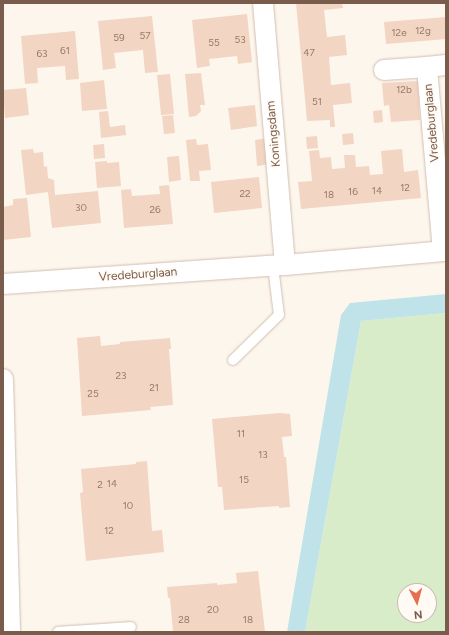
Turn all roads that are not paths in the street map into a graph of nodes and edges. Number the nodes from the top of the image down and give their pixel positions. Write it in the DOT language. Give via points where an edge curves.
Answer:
graph roads {
  1 [pos="263,3"];
  2 [pos="446,65"];
  3 [pos="427,68"];
  4 [pos="384,70"];
  5 [pos="444,251"];
  6 [pos="279,266"];
  7 [pos="3,284"];
  8 [pos="233,360"];
  9 [pos="3,379"];
  10 [pos="130,627"];
  11 [pos="10,632"];
  12 [pos="58,632"];
  1 -- 6 [label="street, Koningsdam"];
  2 -- 3 [label="street, Vredeburglaan"];
  3 -- 4 [label="street, Vredeburglaan"];
  3 -- 5 [label="street, Vredeburglaan"];
  5 -- 6 [label="street, Vredeburglaan"];
  6 -- 7 [label="street, Vredeburglaan"];
  6 -- 8 [label="lane" via="279,315"];
  9 -- 11 [label="street"];
  10 -- 12 [label="lane"];
}
